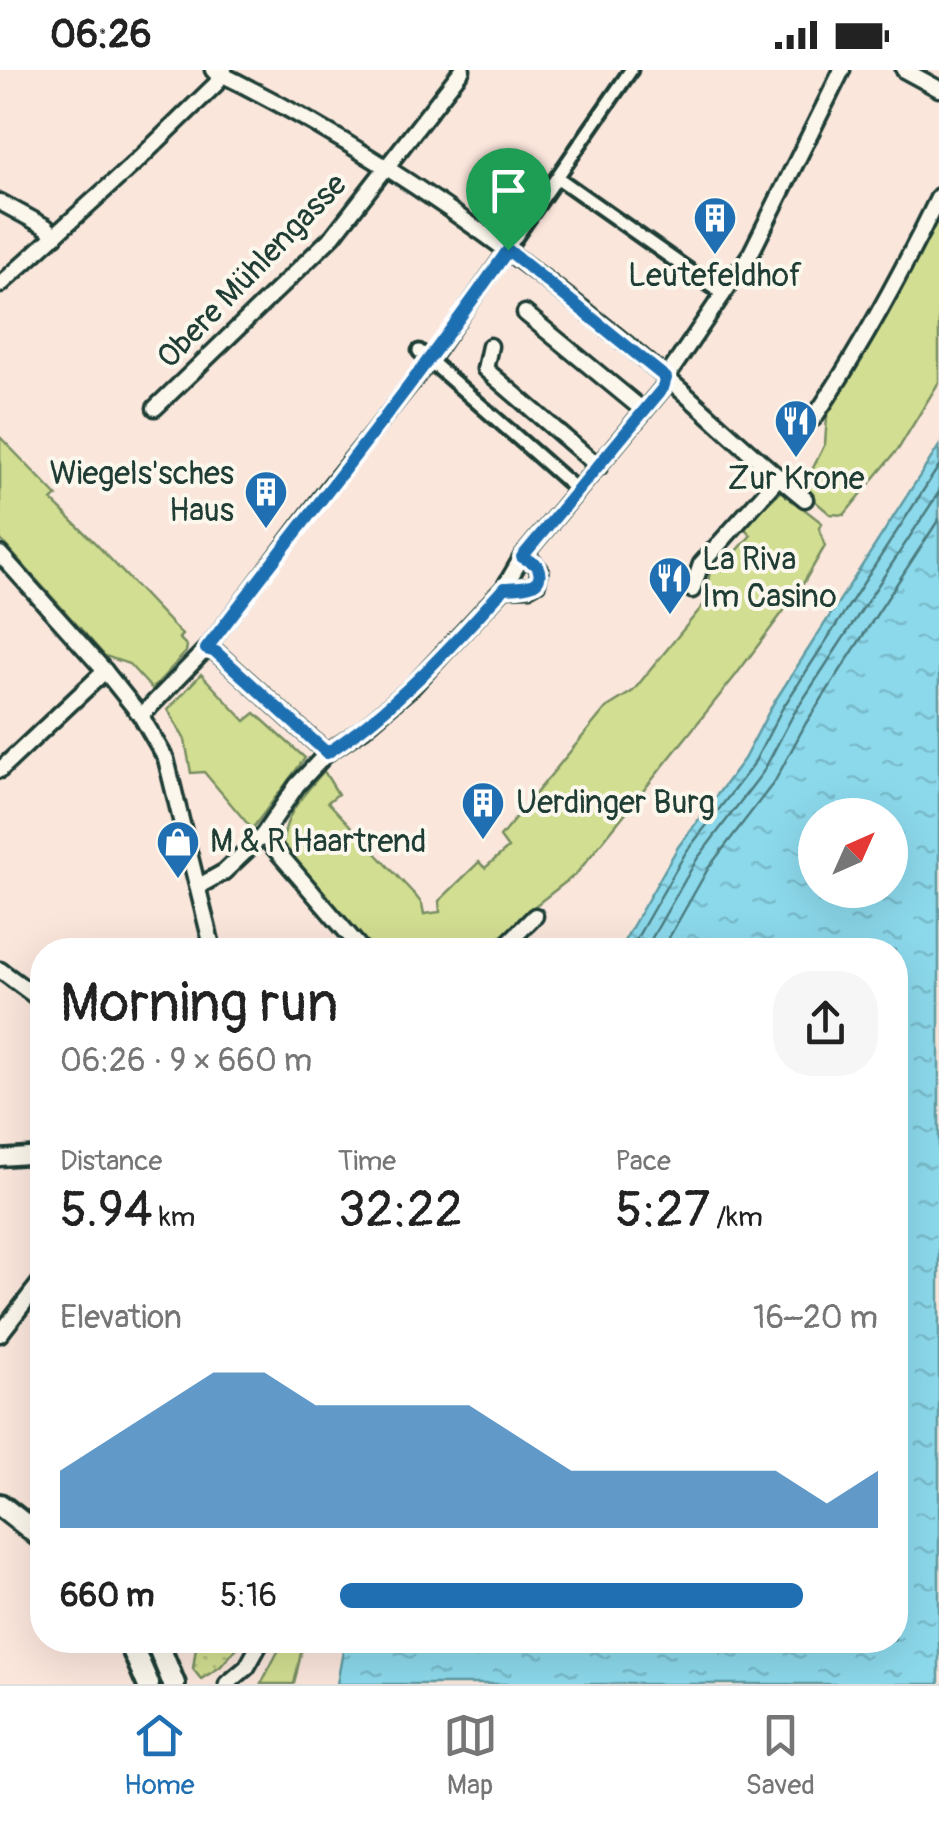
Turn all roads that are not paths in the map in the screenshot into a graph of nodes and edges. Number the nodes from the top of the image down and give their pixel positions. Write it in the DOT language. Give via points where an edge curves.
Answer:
graph roads {
  1 [pos="462,70"];
  2 [pos="631,70"];
  3 [pos="842,70"];
  4 [pos="904,70"];
  5 [pos="219,71"];
  6 [pos="939,89"];
  7 [pos="384,169"];
  8 [pos="558,178"];
  9 [pos="939,196"];
  10 [pos="0,202"];
  11 [pos="55,236"];
  12 [pos="508,250"];
  13 [pos="0,285"];
  14 [pos="724,295"];
  15 [pos="524,313"];
  16 [pos="490,346"];
  17 [pos="420,352"];
  18 [pos="431,360"];
  19 [pos="666,378"];
  20 [pos="155,408"];
  21 [pos="644,412"];
  22 [pos="814,418"];
  23 [pos="599,467"];
  24 [pos="779,477"];
  25 [pos="578,491"];
  26 [pos="805,499"];
  27 [pos="0,554"];
  28 [pos="522,557"];
  29 [pos="504,588"];
  30 [pos="692,590"];
  31 [pos="206,649"];
  32 [pos="105,672"];
  33 [pos="141,716"];
  34 [pos="327,753"];
  35 [pos="0,770"];
  36 [pos="263,835"];
  37 [pos="199,886"];
  38 [pos="535,916"];
  39 [pos="210,938"];
  40 [pos="352,938"];
  41 [pos="513,938"];
  42 [pos="0,970"];
  43 [pos="30,992"];
  44 [pos="30,1156"];
  45 [pos="0,1158"];
  46 [pos="30,1295"];
  47 [pos="0,1334"];
  48 [pos="0,1506"];
  49 [pos="30,1529"];
  50 [pos="135,1653"];
  51 [pos="161,1653"];
  52 [pos="255,1653"];
  53 [pos="148,1684"];
  54 [pos="174,1684"];
  55 [pos="227,1684"];
  1 -- 7 [label="street, Obere Mühlengasse"];
  2 -- 8 [label="street"];
  3 -- 14 [label="street"];
  4 -- 6 [label="street"];
  5 -- 7 [label="street"];
  5 -- 11 [label="street" via="158,141"];
  7 -- 12 [label="street"];
  7 -- 20 [label="street, Obere Mühlengasse" via="333,236"];
  8 -- 12 [label="street"];
  8 -- 14 [label="street"];
  9 -- 22 [label="street"];
  10 -- 11 [label="street"];
  11 -- 13 [label="street"];
  12 -- 18 [label="street"];
  12 -- 19 [label="street"];
  14 -- 19 [label="street"];
  15 -- 21 [label="street"];
  16 -- 23 [label="street" via="485,369"];
  17 -- 18 [label="street"];
  18 -- 25 [label="street"];
  18 -- 31 [label="street"];
  19 -- 21 [label="street"];
  19 -- 24 [label="street"];
  21 -- 23 [label="street"];
  23 -- 25 [label="street"];
  24 -- 26 [label="street"];
  24 -- 30 [label="street" via="700,564"];
  25 -- 28 [label="street"];
  27 -- 32 [label="street"];
  28 -- 29 [label="street"];
  28 -- 29 [label="street" via="537,565 537,583"];
  29 -- 34 [label="street" via="412,686"];
  31 -- 33 [label="street"];
  31 -- 34 [label="street"];
  32 -- 33 [label="street"];
  32 -- 35 [label="street"];
  33 -- 37 [label="street" via="166,759"];
  34 -- 36 [label="street"];
  36 -- 37 [label="street"];
  36 -- 40 [label="street"];
  37 -- 39 [label="street"];
  38 -- 41 [label="street"];
  42 -- 43 [label="street"];
  44 -- 45 [label="street"];
  46 -- 47 [label="street"];
  48 -- 49 [label="main road"];
  50 -- 53 [label="main road"];
  51 -- 54 [label="main road"];
  52 -- 55 [label="street"];
}
